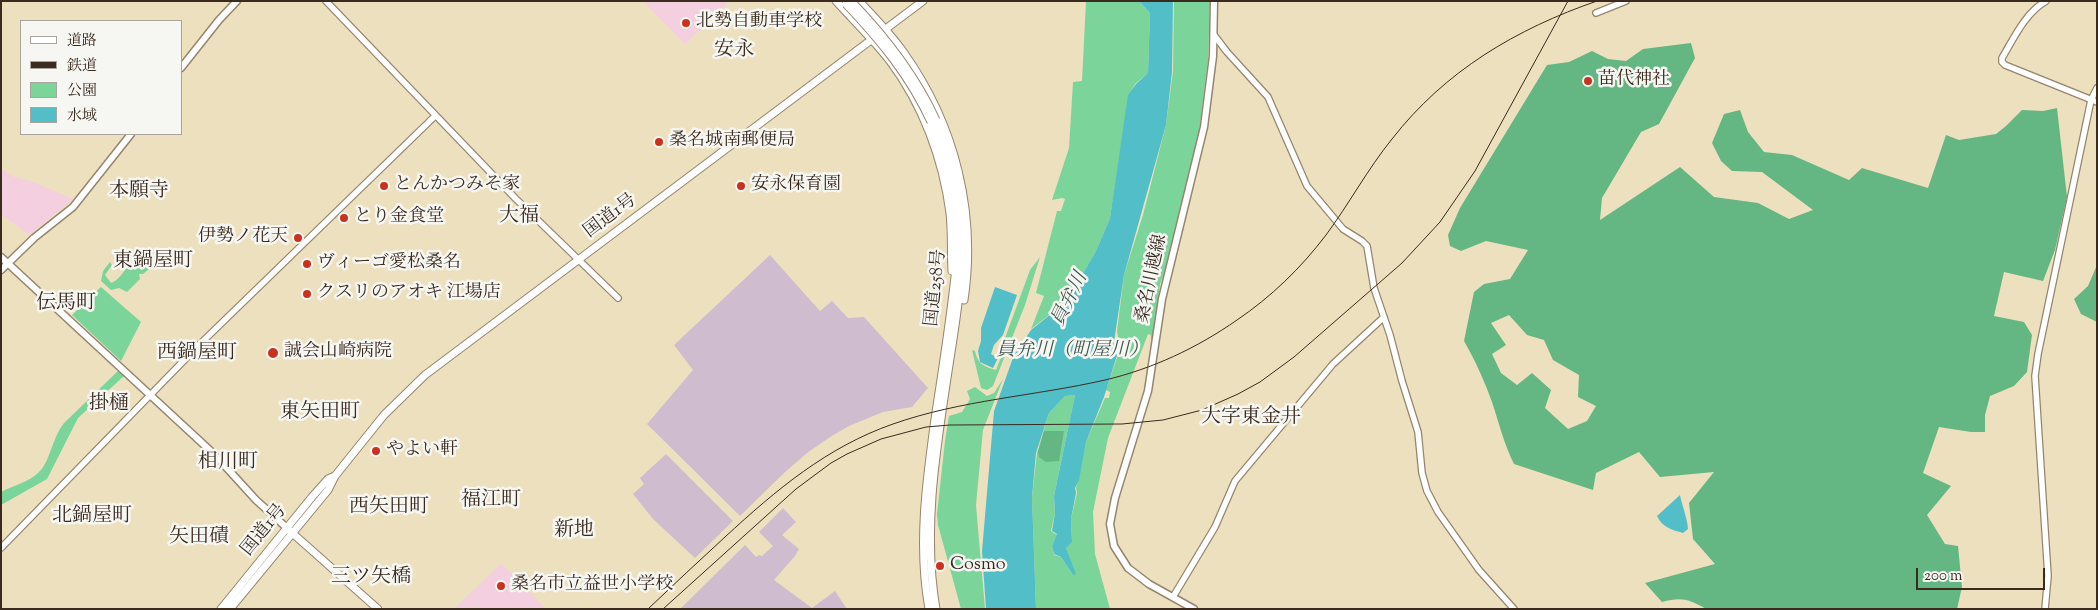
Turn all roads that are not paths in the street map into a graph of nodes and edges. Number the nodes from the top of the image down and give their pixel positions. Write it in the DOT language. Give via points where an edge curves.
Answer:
graph roads {
  1 [pos="238,1"];
  2 [pos="326,1"];
  3 [pos="836,1"];
  4 [pos="858,1"];
  5 [pos="924,1"];
  6 [pos="1214,1"];
  7 [pos="1626,1"];
  8 [pos="2046,1"];
  9 [pos="847,2"];
  10 [pos="1596,13"];
  11 [pos="886,30"];
  12 [pos="1214,35"];
  13 [pos="872,40"];
  14 [pos="182,67"];
  15 [pos="2097,88"];
  16 [pos="2094,101"];
  17 [pos="435,116"];
  18 [pos="933,121"];
  19 [pos="130,135"];
  20 [pos="1,257"];
  21 [pos="580,259"];
  22 [pos="8,264"];
  23 [pos="1,270"];
  24 [pos="954,293"];
  25 [pos="618,298"];
  26 [pos="1384,317"];
  27 [pos="955,328"];
  28 [pos="149,396"];
  29 [pos="290,531"];
  30 [pos="1,548"];
  31 [pos="1173,596"];
  32 [pos="220,609"];
  33 [pos="230,609"];
  34 [pos="378,609"];
  35 [pos="929,609"];
  36 [pos="936,609"];
  37 [pos="1194,609"];
  38 [pos="1514,609"];
  39 [pos="2046,609"];
  1 -- 14 [label="main road"];
  2 -- 17 [label="street"];
  3 -- 13 [label="highway"];
  4 -- 11 [label="highway"];
  5 -- 11 [label="highway, 国道1号"];
  6 -- 12 [label="main road, 桑名川越線"];
  7 -- 10 [label="street"];
  8 -- 16 [label="street" via="2022,24 2002,62"];
  9 -- 18 [label="highway, 国道258号, bridge" via="876,27 906,65"];
  11 -- 13 [label="highway, 国道1号"];
  11 -- 27 [label="highway" via="926,88 958,164 965,201 968,254 962,310"];
  12 -- 26 [label="street" via="1268,97 1307,186 1343,229 1367,246 1374,288"];
  12 -- 31 [label="main road, 桑名川越線" via="1204,127 1162,299 1148,391 1110,524 1114,546 1122,562 1138,576"];
  13 -- 21 [label="highway, 国道1号"];
  13 -- 24 [label="highway" via="907,87 935,147 950,213"];
  15 -- 16 [label="street"];
  16 -- 39 [label="street" via="2038,354 2036,376 2047,567"];
  17 -- 21 [label="street"];
  17 -- 28 [label="street"];
  18 -- 24 [label="highway, 国道258号" via="953,198 957,258"];
  18 -- 27 [label="highway, 国道258号" via="954,171 961,210 963,256"];
  19 -- 22 [label="main road" via="73,207"];
  20 -- 22 [label="main road"];
  21 -- 25 [label="street"];
  21 -- 29 [label="highway, 国道1号" via="425,375 397,401 335,476 328,490"];
  22 -- 23 [label="main road"];
  22 -- 28 [label="main road"];
  24 -- 35 [label="highway, 国道258号" via="925,508"];
  26 -- 31 [label="street" via="1328,370 1235,482 1215,527"];
  26 -- 38 [label="street" via="1418,432 1427,491 1483,575"];
  27 -- 36 [label="highway, 国道258号" via="935,456 930,528"];
  28 -- 29 [label="main road" via="215,455"];
  28 -- 30 [label="street"];
  29 -- 32 [label="highway, 国道1号"];
  29 -- 33 [label="highway, 国道1号"];
  29 -- 34 [label="highway"];
  31 -- 37 [label="main road, 桑名川越線"];
}
